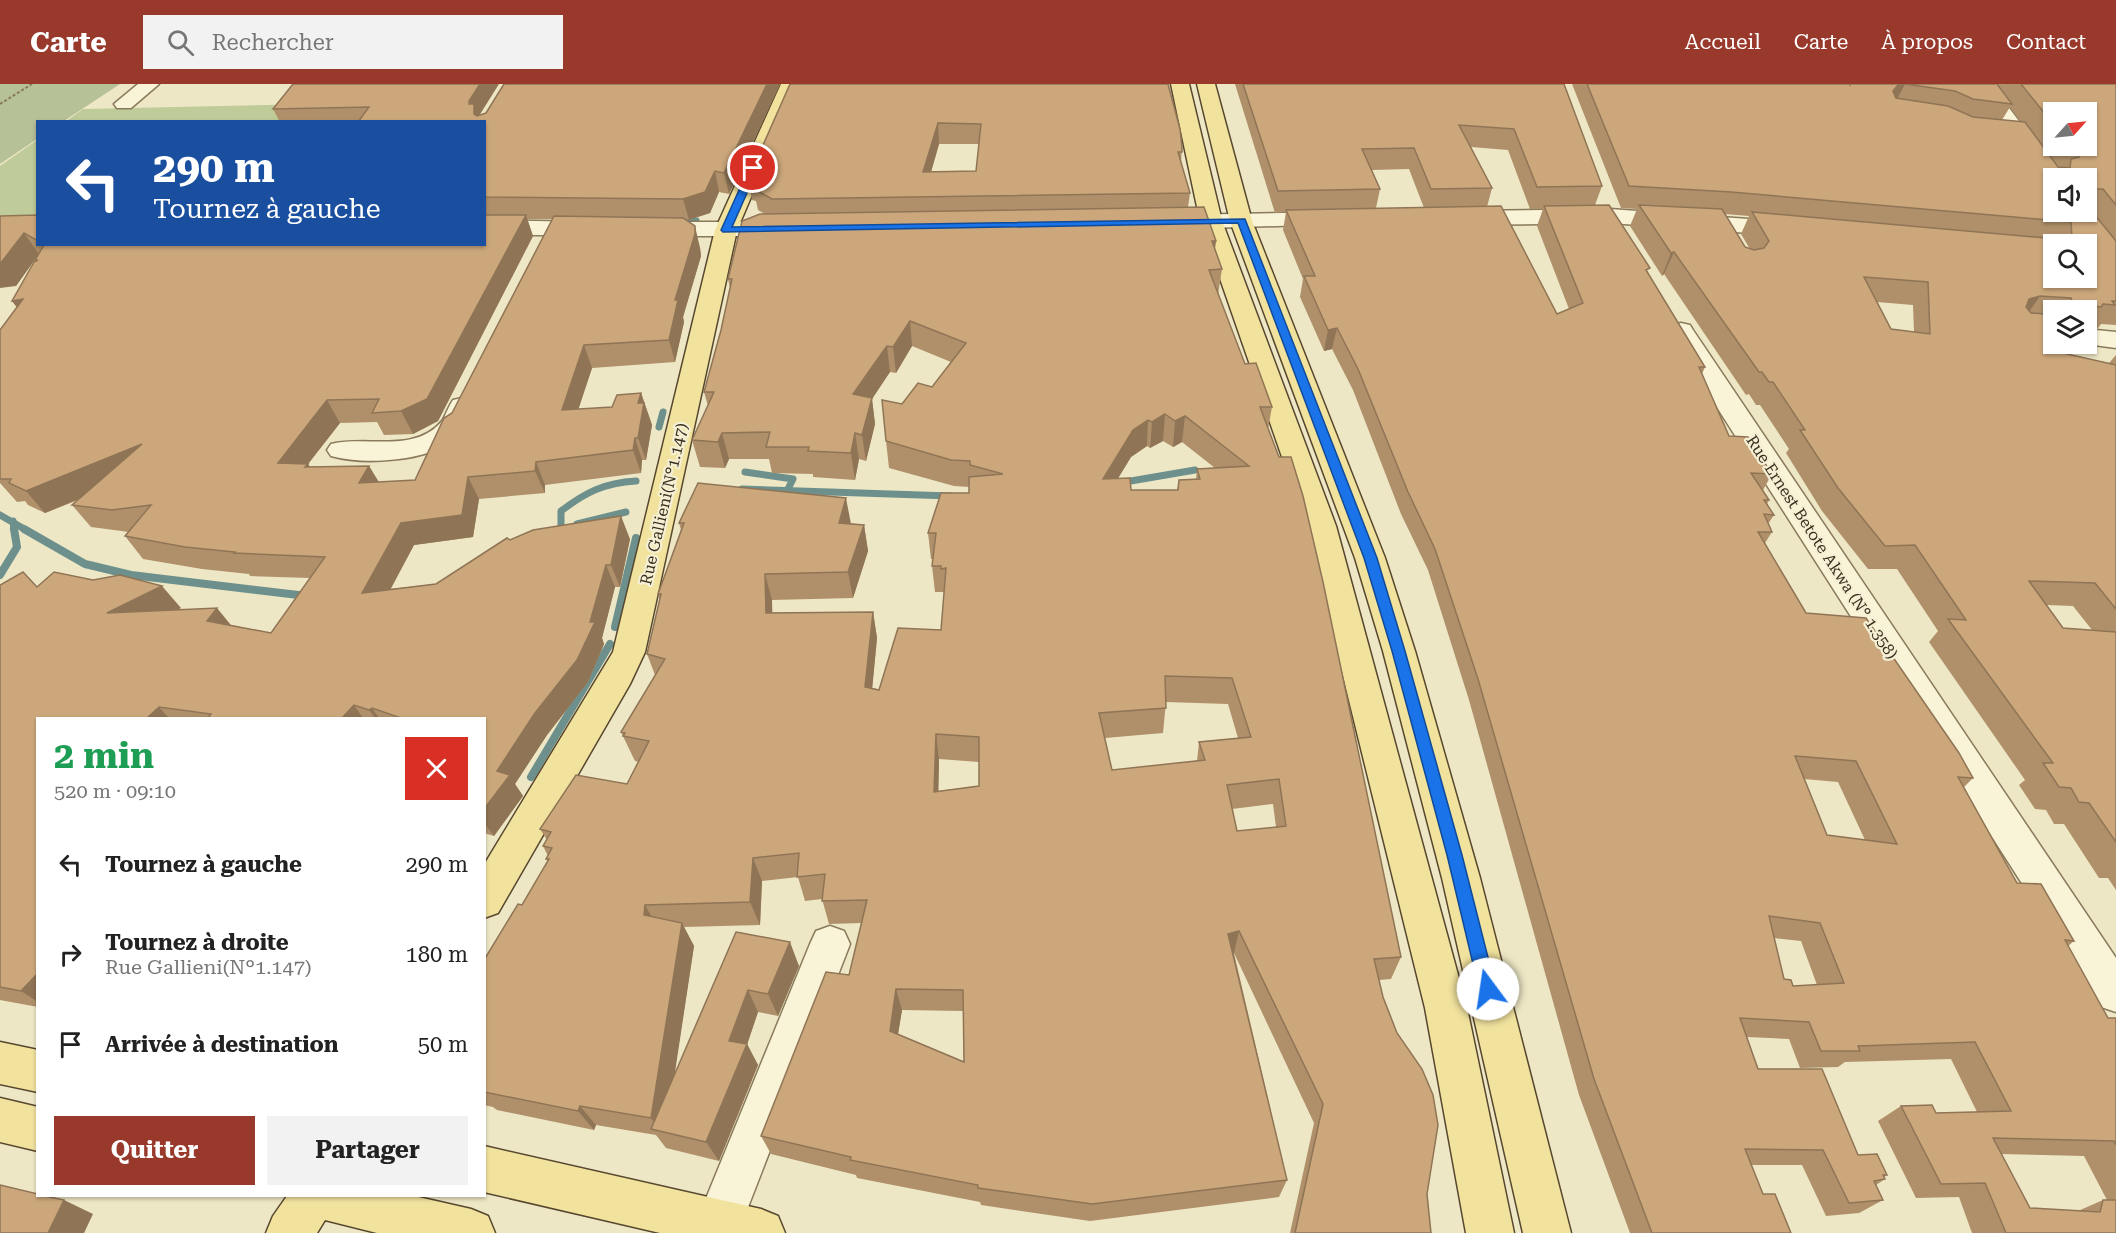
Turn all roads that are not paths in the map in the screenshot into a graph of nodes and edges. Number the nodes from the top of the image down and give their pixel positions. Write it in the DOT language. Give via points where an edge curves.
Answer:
graph roads {
  1 [pos="150,84"];
  2 [pos="790,84"];
  3 [pos="1180,84"];
  4 [pos="1206,84"];
  5 [pos="1981,84"];
  6 [pos="124,104"];
  7 [pos="1998,133"];
  8 [pos="2020,136"];
  9 [pos="2044,168"];
  10 [pos="1598,183"];
  11 [pos="1610,216"];
  12 [pos="1443,218"];
  13 [pos="1348,219"];
  14 [pos="1226,221"];
  15 [pos="1152,222"];
  16 [pos="1721,223"];
  17 [pos="486,227"];
  18 [pos="552,228"];
  19 [pos="610,229"];
  20 [pos="633,229"];
  21 [pos="809,229"];
  22 [pos="726,230"];
  23 [pos="1804,230"];
  24 [pos="1732,243"];
  25 [pos="1628,246"];
  26 [pos="539,255"];
  27 [pos="1665,304"];
  28 [pos="2024,328"];
  29 [pos="2043,330"];
  30 [pos="2097,337"];
  31 [pos="2116,340"];
  32 [pos="472,387"];
  33 [pos="341,450"];
  34 [pos="486,898"];
  35 [pos="830,944"];
  36 [pos="2116,993"];
  37 [pos="0,1063"];
  38 [pos="36,1071"];
  39 [pos="0,1120"];
  40 [pos="36,1129"];
  41 [pos="486,1169"];
  42 [pos="312,1197"];
  43 [pos="325,1197"];
  44 [pos="740,1228"];
  45 [pos="290,1233"];
  46 [pos="471,1233"];
  47 [pos="1490,1233"];
  48 [pos="1547,1233"];
  1 -- 6 [label="street"];
  2 -- 22 [label="main road, Rue Gallieni(N°1.147)"];
  3 -- 14 [label="main road"];
  4 -- 14 [label="main road"];
  5 -- 8 [label="street"];
  7 -- 8 [label="street"];
  8 -- 9 [label="street"];
  10 -- 11 [label="street"];
  11 -- 12 [label="street"];
  11 -- 16 [label="street"];
  11 -- 25 [label="street"];
  13 -- 14 [label="street"];
  14 -- 15 [label="street"];
  14 -- 47 [label="main road" via="1321,526 1379,743 1446,1008"];
  14 -- 48 [label="main road" via="1370,558 1461,878"];
  16 -- 23 [label="street"];
  16 -- 24 [label="street"];
  17 -- 18 [label="street"];
  18 -- 19 [label="street"];
  18 -- 26 [label="street"];
  20 -- 22 [label="street"];
  21 -- 22 [label="street"];
  22 -- 34 [label="main road, Rue Gallieni(N°1.147)" via="629,652"];
  27 -- 36 [label="street, Rue Ernest Betote Akwa (N° 1.358)"];
  28 -- 29 [label="street"];
  30 -- 31 [label="street"];
  32 -- 33 [label="street" via="451,428 439,437 420,446 366,452"];
  35 -- 44 [label="street"];
  37 -- 38 [label="main road"];
  39 -- 40 [label="main road"];
  41 -- 44 [label="main road"];
  42 -- 45 [label="main road"];
  43 -- 46 [label="main road"];
}
